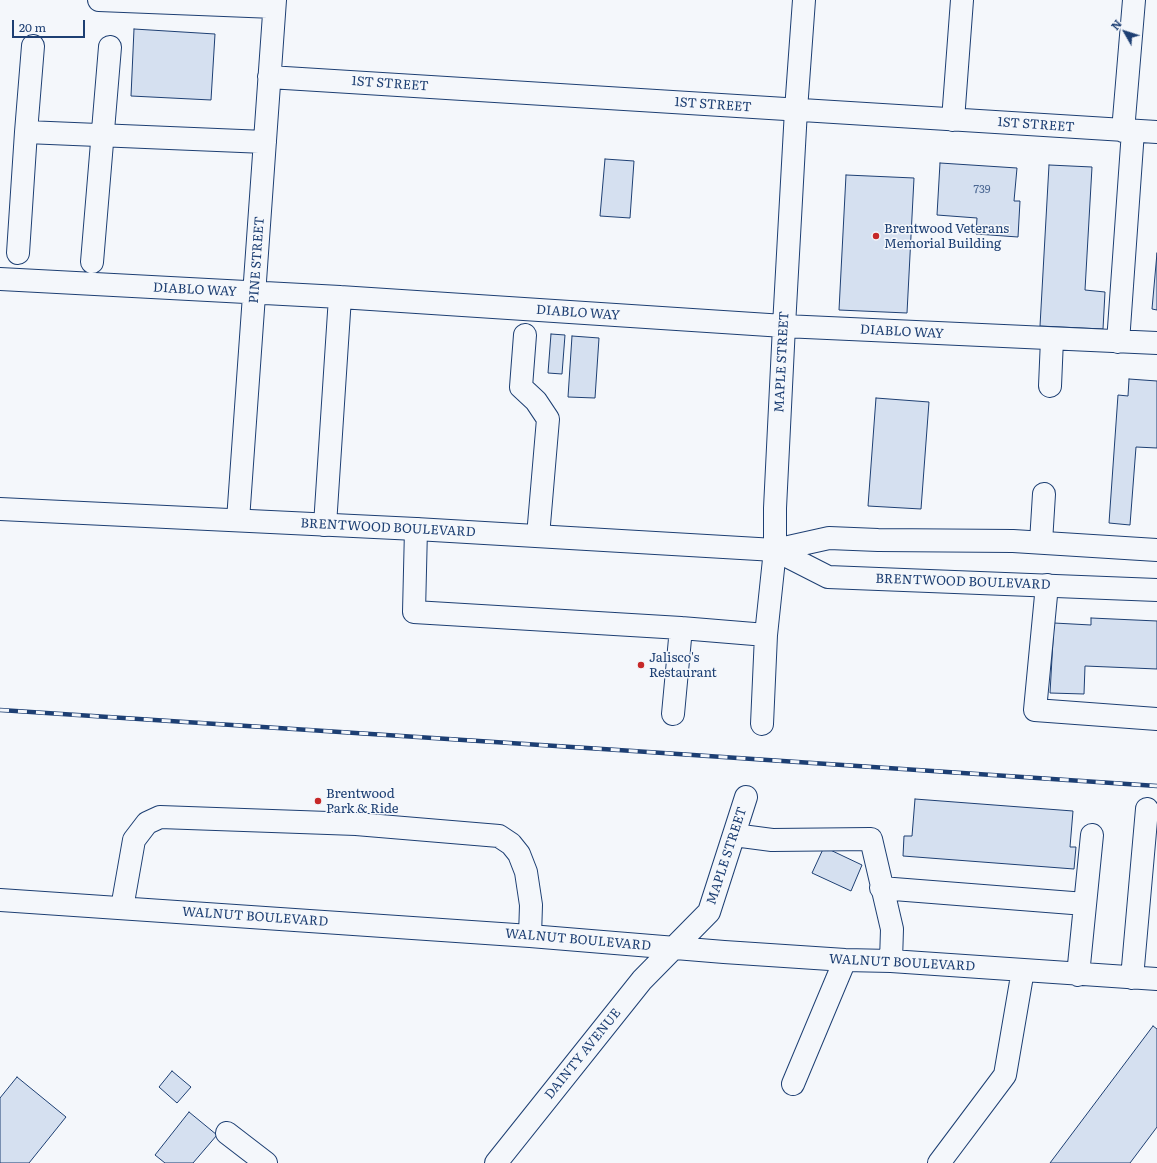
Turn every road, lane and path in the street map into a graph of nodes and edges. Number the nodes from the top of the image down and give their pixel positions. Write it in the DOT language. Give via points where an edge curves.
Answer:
graph roads {
  1 [pos="99,0"];
  2 [pos="804,0"];
  3 [pos="962,0"];
  4 [pos="1134,0"];
  5 [pos="194,2"];
  6 [pos="275,4"];
  7 [pos="33,46"];
  8 [pos="110,47"];
  9 [pos="269,77"];
  10 [pos="796,110"];
  11 [pos="954,120"];
  12 [pos="1128,131"];
  13 [pos="26,132"];
  14 [pos="1157,132"];
  15 [pos="102,135"];
  16 [pos="264,142"];
  17 [pos="18,253"];
  18 [pos="92,262"];
  19 [pos="0,279"];
  20 [pos="255,293"];
  21 [pos="340,297"];
  22 [pos="784,326"];
  23 [pos="525,335"];
  24 [pos="1052,339"];
  25 [pos="1118,342"];
  26 [pos="1157,343"];
  27 [pos="1050,386"];
  28 [pos="1044,494"];
  29 [pos="0,509"];
  30 [pos="238,520"];
  31 [pos="325,525"];
  32 [pos="416,529"];
  33 [pos="538,536"];
  34 [pos="1041,542"];
  35 [pos="775,550"];
  36 [pos="1157,550"];
  37 [pos="1046,585"];
  38 [pos="1157,590"];
  39 [pos="681,628"];
  40 [pos="766,635"];
  41 [pos="673,714"];
  42 [pos="1157,719"];
  43 [pos="762,724"];
  44 [pos="746,797"];
  45 [pos="1147,809"];
  46 [pos="734,835"];
  47 [pos="1092,835"];
  48 [pos="881,888"];
  49 [pos="0,900"];
  50 [pos="1085,904"];
  51 [pos="122,908"];
  52 [pos="530,936"];
  53 [pos="673,948"];
  54 [pos="845,960"];
  55 [pos="891,961"];
  56 [pos="1023,970"];
  57 [pos="1078,975"];
  58 [pos="1132,978"];
  59 [pos="1157,979"];
  60 [pos="793,1084"];
  61 [pos="227,1133"];
  62 [pos="498,1162"];
  63 [pos="266,1163"];
  64 [pos="939,1163"];
  1 -- 5 [label="street"];
  2 -- 10 [label="street, MAPLE STREET"];
  3 -- 11 [label="street"];
  4 -- 12 [label="street"];
  5 -- 6 [label="street"];
  6 -- 9 [label="street, PINE STREET"];
  7 -- 13 [label="street"];
  8 -- 15 [label="street"];
  9 -- 10 [label="street, 1ST STREET"];
  9 -- 16 [label="street, PINE STREET"];
  10 -- 11 [label="street, 1ST STREET"];
  10 -- 22 [label="street, MAPLE STREET"];
  11 -- 12 [label="street, 1ST STREET"];
  12 -- 14 [label="street, 1ST STREET"];
  12 -- 25 [label="street"];
  13 -- 15 [label="street"];
  13 -- 17 [label="street"];
  15 -- 16 [label="street"];
  15 -- 18 [label="street"];
  16 -- 20 [label="street, PINE STREET"];
  19 -- 20 [label="street, DIABLO WAY"];
  20 -- 21 [label="street, DIABLO WAY"];
  20 -- 30 [label="street, PINE STREET"];
  21 -- 22 [label="street, DIABLO WAY"];
  21 -- 31 [label="street"];
  22 -- 24 [label="street, DIABLO WAY"];
  22 -- 35 [label="street, MAPLE STREET"];
  23 -- 33 [label="street" via="521,387 536,401 548,420"];
  24 -- 25 [label="street, DIABLO WAY"];
  24 -- 27 [label="street"];
  25 -- 26 [label="street, DIABLO WAY"];
  28 -- 34 [label="street"];
  29 -- 30 [label="street, BRENTWOOD BOULEVARD"];
  30 -- 31 [label="street, BRENTWOOD BOULEVARD"];
  31 -- 32 [label="street, BRENTWOOD BOULEVARD"];
  32 -- 33 [label="street, BRENTWOOD BOULEVARD"];
  32 -- 39 [label="street" via="414,612"];
  33 -- 35 [label="street, BRENTWOOD BOULEVARD"];
  34 -- 35 [label="street, BRENTWOOD BOULEVARD" via="829,538"];
  34 -- 36 [label="street, BRENTWOOD BOULEVARD"];
  35 -- 37 [label="street, BRENTWOOD BOULEVARD" via="828,577"];
  35 -- 40 [label="street, MAPLE STREET"];
  37 -- 38 [label="street, BRENTWOOD BOULEVARD"];
  37 -- 42 [label="street" via="1035,710"];
  39 -- 40 [label="street"];
  39 -- 41 [label="street"];
  40 -- 43 [label="street, MAPLE STREET"];
  44 -- 46 [label="street, MAPLE STREET"];
  45 -- 58 [label="street"];
  46 -- 48 [label="street" via="772,840 871,839"];
  46 -- 53 [label="street, MAPLE STREET" via="709,912"];
  47 -- 50 [label="street"];
  48 -- 50 [label="street"];
  48 -- 55 [label="street" via="892,929"];
  49 -- 51 [label="street, WALNUT BOULEVARD"];
  50 -- 57 [label="street"];
  51 -- 52 [label="street, WALNUT BOULEVARD"];
  51 -- 52 [label="street" via="134,840 147,823 160,818 356,824 499,836 511,844 519,854 526,872 531,905"];
  52 -- 53 [label="street, WALNUT BOULEVARD"];
  53 -- 54 [label="street, WALNUT BOULEVARD"];
  53 -- 62 [label="street, DAINTY AVENUE" via="642,980"];
  54 -- 55 [label="street, WALNUT BOULEVARD"];
  54 -- 60 [label="street"];
  55 -- 56 [label="street, WALNUT BOULEVARD"];
  56 -- 57 [label="street, WALNUT BOULEVARD"];
  56 -- 64 [label="street" via="1005,1075"];
  57 -- 58 [label="street, WALNUT BOULEVARD"];
  58 -- 59 [label="street, WALNUT BOULEVARD"];
  61 -- 63 [label="street"];
}
